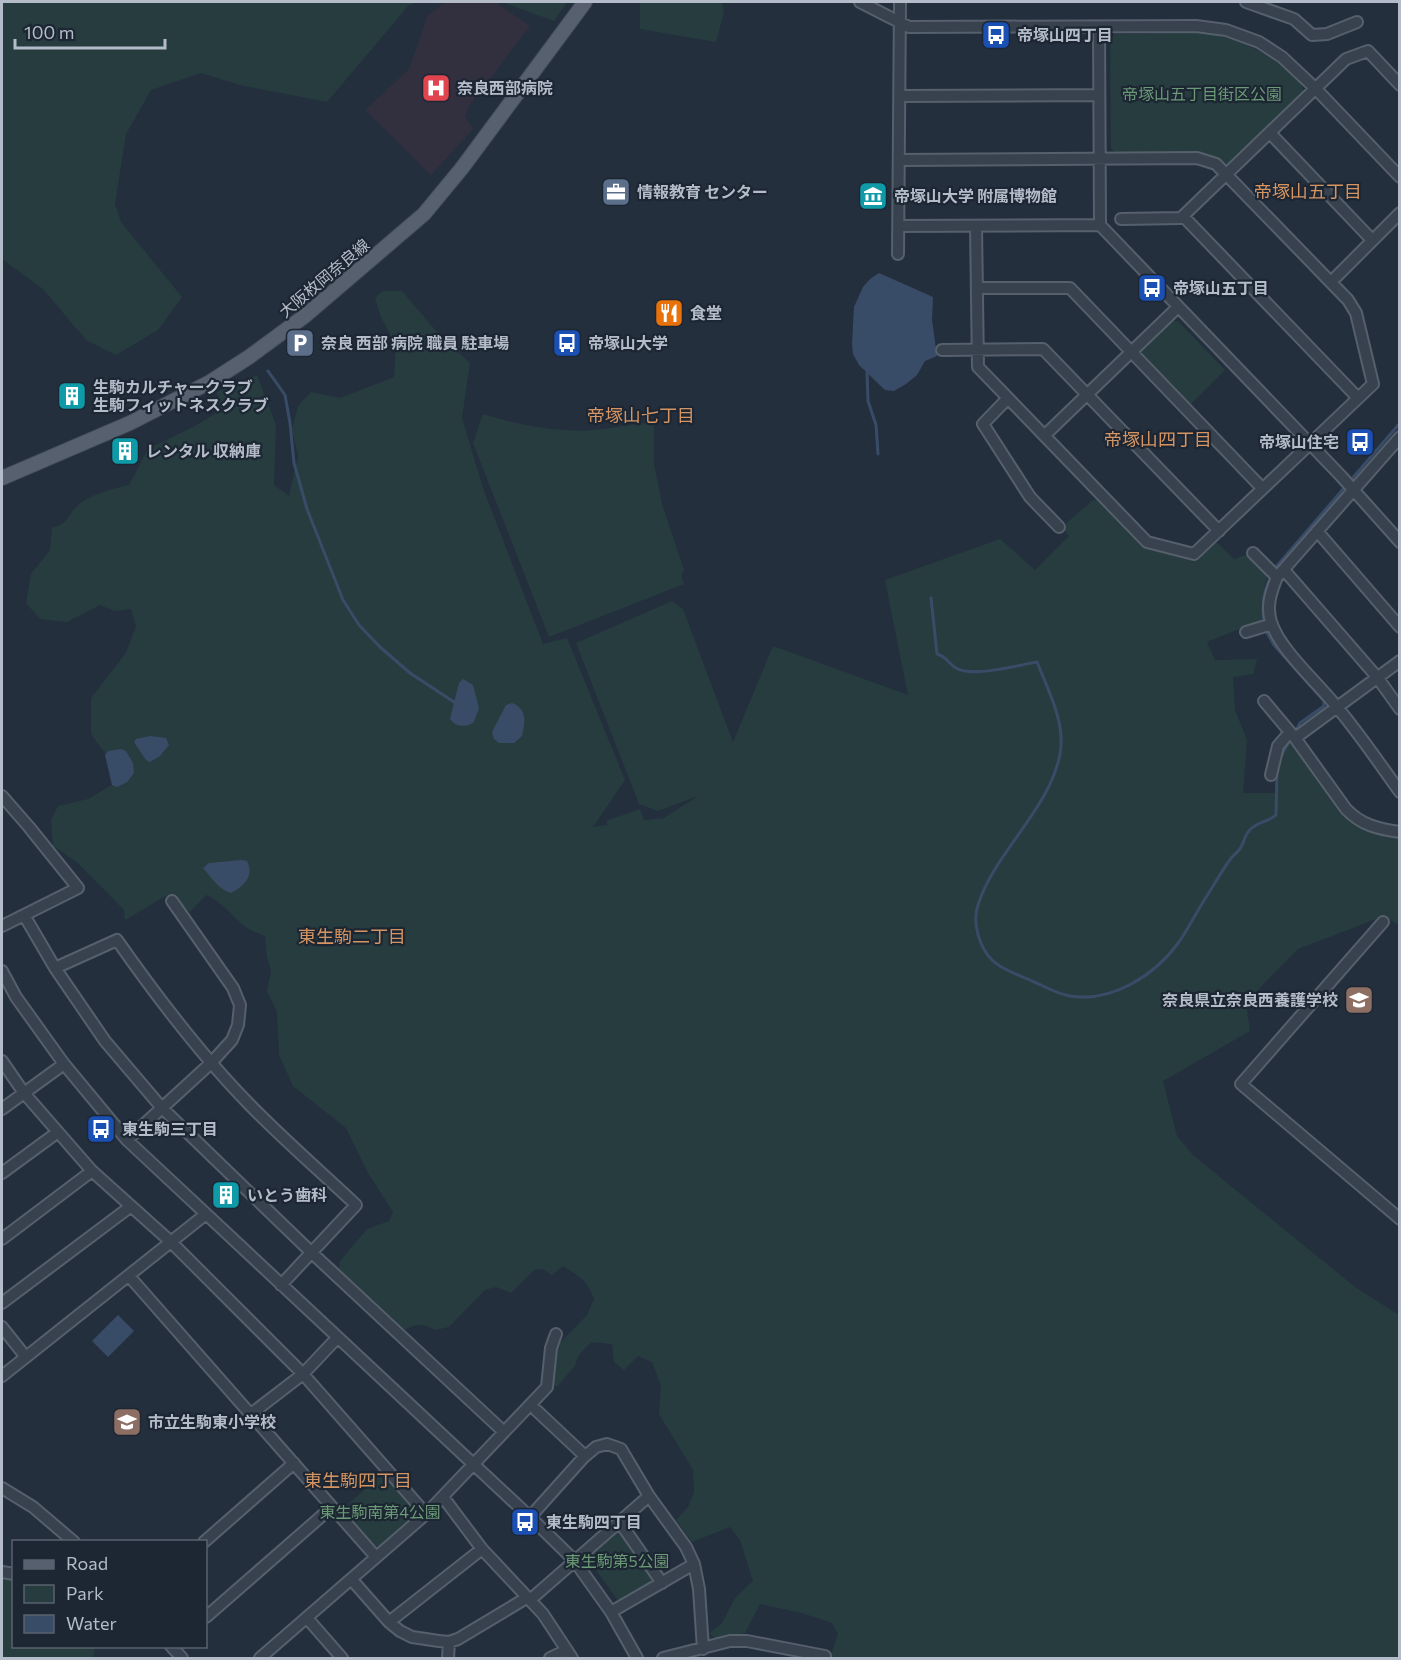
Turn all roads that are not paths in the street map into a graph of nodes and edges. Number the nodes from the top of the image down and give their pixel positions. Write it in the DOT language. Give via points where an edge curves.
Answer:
graph roads {
  1 [pos="585,2"];
  2 [pos="860,2"];
  3 [pos="900,2"];
  4 [pos="1246,2"];
  5 [pos="1357,22"];
  6 [pos="900,23"];
  7 [pos="1099,27"];
  8 [pos="1400,85"];
  9 [pos="1315,88"];
  10 [pos="1099,95"];
  11 [pos="900,96"];
  12 [pos="1270,133"];
  13 [pos="1100,159"];
  14 [pos="900,160"];
  15 [pos="1226,174"];
  16 [pos="1400,177"];
  17 [pos="1400,213"];
  18 [pos="1183,216"];
  19 [pos="1121,219"];
  20 [pos="1100,225"];
  21 [pos="899,226"];
  22 [pos="976,226"];
  23 [pos="1372,240"];
  24 [pos="898,254"];
  25 [pos="1331,282"];
  26 [pos="978,288"];
  27 [pos="1178,307"];
  28 [pos="978,348"];
  29 [pos="942,350"];
  30 [pos="1131,352"];
  31 [pos="1087,394"];
  32 [pos="1008,398"];
  33 [pos="1358,398"];
  34 [pos="1045,435"];
  35 [pos="1400,437"];
  36 [pos="1310,444"];
  37 [pos="2,478"];
  38 [pos="1262,488"];
  39 [pos="1353,489"];
  40 [pos="1059,527"];
  41 [pos="1219,531"];
  42 [pos="1317,531"];
  43 [pos="1399,539"];
  44 [pos="1253,553"];
  45 [pos="1280,574"];
  46 [pos="1272,624"];
  47 [pos="1400,627"];
  48 [pos="1246,632"];
  49 [pos="1400,661"];
  50 [pos="1377,677"];
  51 [pos="1264,701"];
  52 [pos="1337,706"];
  53 [pos="1400,709"];
  54 [pos="1293,735"];
  55 [pos="1271,775"];
  56 [pos="1400,792"];
  57 [pos="2,796"];
  58 [pos="1400,832"];
  59 [pos="172,901"];
  60 [pos="24,915"];
  61 [pos="1383,922"];
  62 [pos="2,926"];
  63 [pos="55,968"];
  64 [pos="2,971"];
  65 [pos="2,1061"];
  66 [pos="211,1063"];
  67 [pos="64,1064"];
  68 [pos="24,1093"];
  69 [pos="162,1108"];
  70 [pos="2,1109"];
  71 [pos="58,1132"];
  72 [pos="127,1140"];
  73 [pos="92,1171"];
  74 [pos="2,1173"];
  75 [pos="130,1207"];
  76 [pos="206,1214"];
  77 [pos="1400,1219"];
  78 [pos="2,1239"];
  79 [pos="171,1242"];
  80 [pos="312,1253"];
  81 [pos="129,1276"];
  82 [pos="281,1285"];
  83 [pos="2,1303"];
  84 [pos="2,1327"];
  85 [pos="556,1334"];
  86 [pos="338,1338"];
  87 [pos="26,1356"];
  88 [pos="303,1374"];
  89 [pos="2,1376"];
  90 [pos="536,1410"];
  91 [pos="251,1414"];
  92 [pos="504,1432"];
  93 [pos="585,1456"];
  94 [pos="294,1463"];
  95 [pos="473,1464"];
  96 [pos="2,1488"];
  97 [pos="649,1496"];
  98 [pos="443,1497"];
  99 [pos="332,1507"];
  100 [pos="426,1514"];
  101 [pos="530,1517"];
  102 [pos="619,1521"];
  103 [pos="72,1540"];
  104 [pos="206,1540"];
  105 [pos="482,1549"];
  106 [pos="376,1557"];
  107 [pos="574,1560"];
  108 [pos="694,1564"];
  109 [pos="352,1580"];
  110 [pos="662,1583"];
  111 [pos="529,1598"];
  112 [pos="611,1612"];
  113 [pos="207,1616"];
  114 [pos="307,1618"];
  115 [pos="389,1622"];
  116 [pos="449,1642"];
  117 [pos="703,1648"];
  118 [pos="570,1654"];
  119 [pos="263,1658"];
  120 [pos="342,1659"];
  121 [pos="448,1659"];
  122 [pos="550,1659"];
  123 [pos="637,1659"];
  124 [pos="663,1659"];
  125 [pos="824,1659"];
  1 -- 37 [label="main road, 大阪枚岡奈良線" via="424,214 306,315 210,382 130,423"];
  2 -- 6 [label="street"];
  3 -- 6 [label="street"];
  4 -- 5 [label="street" via="1294,19 1312,35 1327,34"];
  6 -- 7 [label="street" via="909,27"];
  6 -- 11 [label="street"];
  7 -- 9 [label="street" via="1196,26 1226,30 1259,42 1282,57"];
  7 -- 10 [label="street"];
  8 -- 9 [label="street" via="1368,51 1346,59"];
  9 -- 12 [label="street"];
  9 -- 16 [label="street"];
  10 -- 11 [label="street"];
  10 -- 13 [label="street"];
  11 -- 14 [label="street"];
  12 -- 15 [label="street"];
  12 -- 23 [label="street"];
  13 -- 14 [label="street"];
  13 -- 15 [label="street" via="1197,158 1216,164"];
  13 -- 20 [label="street"];
  14 -- 21 [label="street"];
  15 -- 18 [label="street"];
  15 -- 25 [label="street"];
  17 -- 23 [label="street"];
  18 -- 19 [label="street"];
  18 -- 33 [label="street"];
  20 -- 22 [label="street"];
  20 -- 27 [label="street"];
  21 -- 22 [label="street"];
  21 -- 24 [label="street"];
  22 -- 26 [label="street"];
  23 -- 25 [label="street"];
  25 -- 33 [label="street" via="1356,313 1373,384"];
  26 -- 28 [label="street"];
  26 -- 30 [label="street" via="1070,288"];
  27 -- 30 [label="street"];
  27 -- 36 [label="street"];
  28 -- 29 [label="street"];
  28 -- 31 [label="street" via="1043,349"];
  28 -- 32 [label="street" via="978,367"];
  30 -- 31 [label="street"];
  30 -- 38 [label="street"];
  31 -- 34 [label="street"];
  31 -- 41 [label="street"];
  32 -- 34 [label="street"];
  32 -- 40 [label="street" via="983,424 1030,497"];
  33 -- 36 [label="street"];
  34 -- 41 [label="street" via="1148,542 1194,554"];
  35 -- 39 [label="street"];
  36 -- 38 [label="street"];
  36 -- 39 [label="street"];
  38 -- 41 [label="street"];
  39 -- 42 [label="street"];
  39 -- 43 [label="street"];
  42 -- 45 [label="street"];
  42 -- 47 [label="street"];
  44 -- 45 [label="street"];
  45 -- 46 [label="street" via="1270,594"];
  45 -- 50 [label="street"];
  46 -- 48 [label="street"];
  46 -- 52 [label="street" via="1280,640"];
  49 -- 50 [label="street"];
  50 -- 52 [label="street"];
  50 -- 53 [label="street"];
  51 -- 54 [label="street"];
  52 -- 54 [label="street"];
  52 -- 56 [label="street"];
  54 -- 55 [label="street" via="1278,746"];
  54 -- 58 [label="street" via="1355,819 1378,829"];
  57 -- 60 [label="street" via="78,888"];
  59 -- 66 [label="street" via="240,1005 232,1040"];
  60 -- 62 [label="street"];
  60 -- 63 [label="street"];
  61 -- 77 [label="street" via="1241,1084"];
  63 -- 66 [label="street" via="117,940"];
  63 -- 69 [label="street" via="105,1041"];
  64 -- 67 [label="street"];
  65 -- 68 [label="street"];
  66 -- 69 [label="street"];
  66 -- 80 [label="street" via="356,1205"];
  67 -- 68 [label="street"];
  67 -- 72 [label="street"];
  68 -- 70 [label="street"];
  68 -- 71 [label="street"];
  69 -- 72 [label="street"];
  69 -- 80 [label="street"];
  71 -- 73 [label="street"];
  71 -- 74 [label="street"];
  72 -- 76 [label="street"];
  73 -- 75 [label="street"];
  73 -- 78 [label="street"];
  75 -- 79 [label="street"];
  75 -- 83 [label="street"];
  76 -- 79 [label="street"];
  76 -- 82 [label="street"];
  79 -- 81 [label="street"];
  79 -- 88 [label="street"];
  80 -- 82 [label="street"];
  80 -- 92 [label="street"];
  81 -- 87 [label="street"];
  81 -- 91 [label="street"];
  82 -- 86 [label="street"];
  84 -- 87 [label="street"];
  85 -- 92 [label="street" via="547,1387"];
  86 -- 88 [label="street"];
  86 -- 95 [label="street"];
  87 -- 89 [label="street"];
  88 -- 91 [label="street"];
  88 -- 100 [label="street"];
  90 -- 93 [label="street"];
  91 -- 94 [label="street"];
  92 -- 95 [label="street"];
  93 -- 97 [label="street" via="607,1444 621,1449"];
  93 -- 101 [label="street"];
  94 -- 99 [label="street"];
  94 -- 104 [label="street"];
  95 -- 98 [label="street"];
  95 -- 101 [label="street"];
  96 -- 103 [label="street" via="33,1507"];
  97 -- 102 [label="street"];
  97 -- 108 [label="street"];
  98 -- 100 [label="street"];
  98 -- 105 [label="street"];
  99 -- 106 [label="street"];
  99 -- 113 [label="street"];
  100 -- 106 [label="street"];
  101 -- 107 [label="street"];
  102 -- 107 [label="street"];
  102 -- 110 [label="street"];
  105 -- 111 [label="street"];
  105 -- 115 [label="street"];
  106 -- 109 [label="street"];
  107 -- 111 [label="street"];
  107 -- 112 [label="street"];
  108 -- 110 [label="street"];
  108 -- 117 [label="street"];
  109 -- 114 [label="street"];
  109 -- 115 [label="street"];
  110 -- 112 [label="street"];
  111 -- 116 [label="street"];
  111 -- 118 [label="street"];
  112 -- 123 [label="street"];
  114 -- 119 [label="street"];
  114 -- 120 [label="street"];
  115 -- 116 [label="street" via="412,1637"];
  116 -- 121 [label="street"];
  117 -- 124 [label="street"];
  117 -- 125 [label="street" via="747,1641 825,1656"];
  118 -- 122 [label="street"];
}
